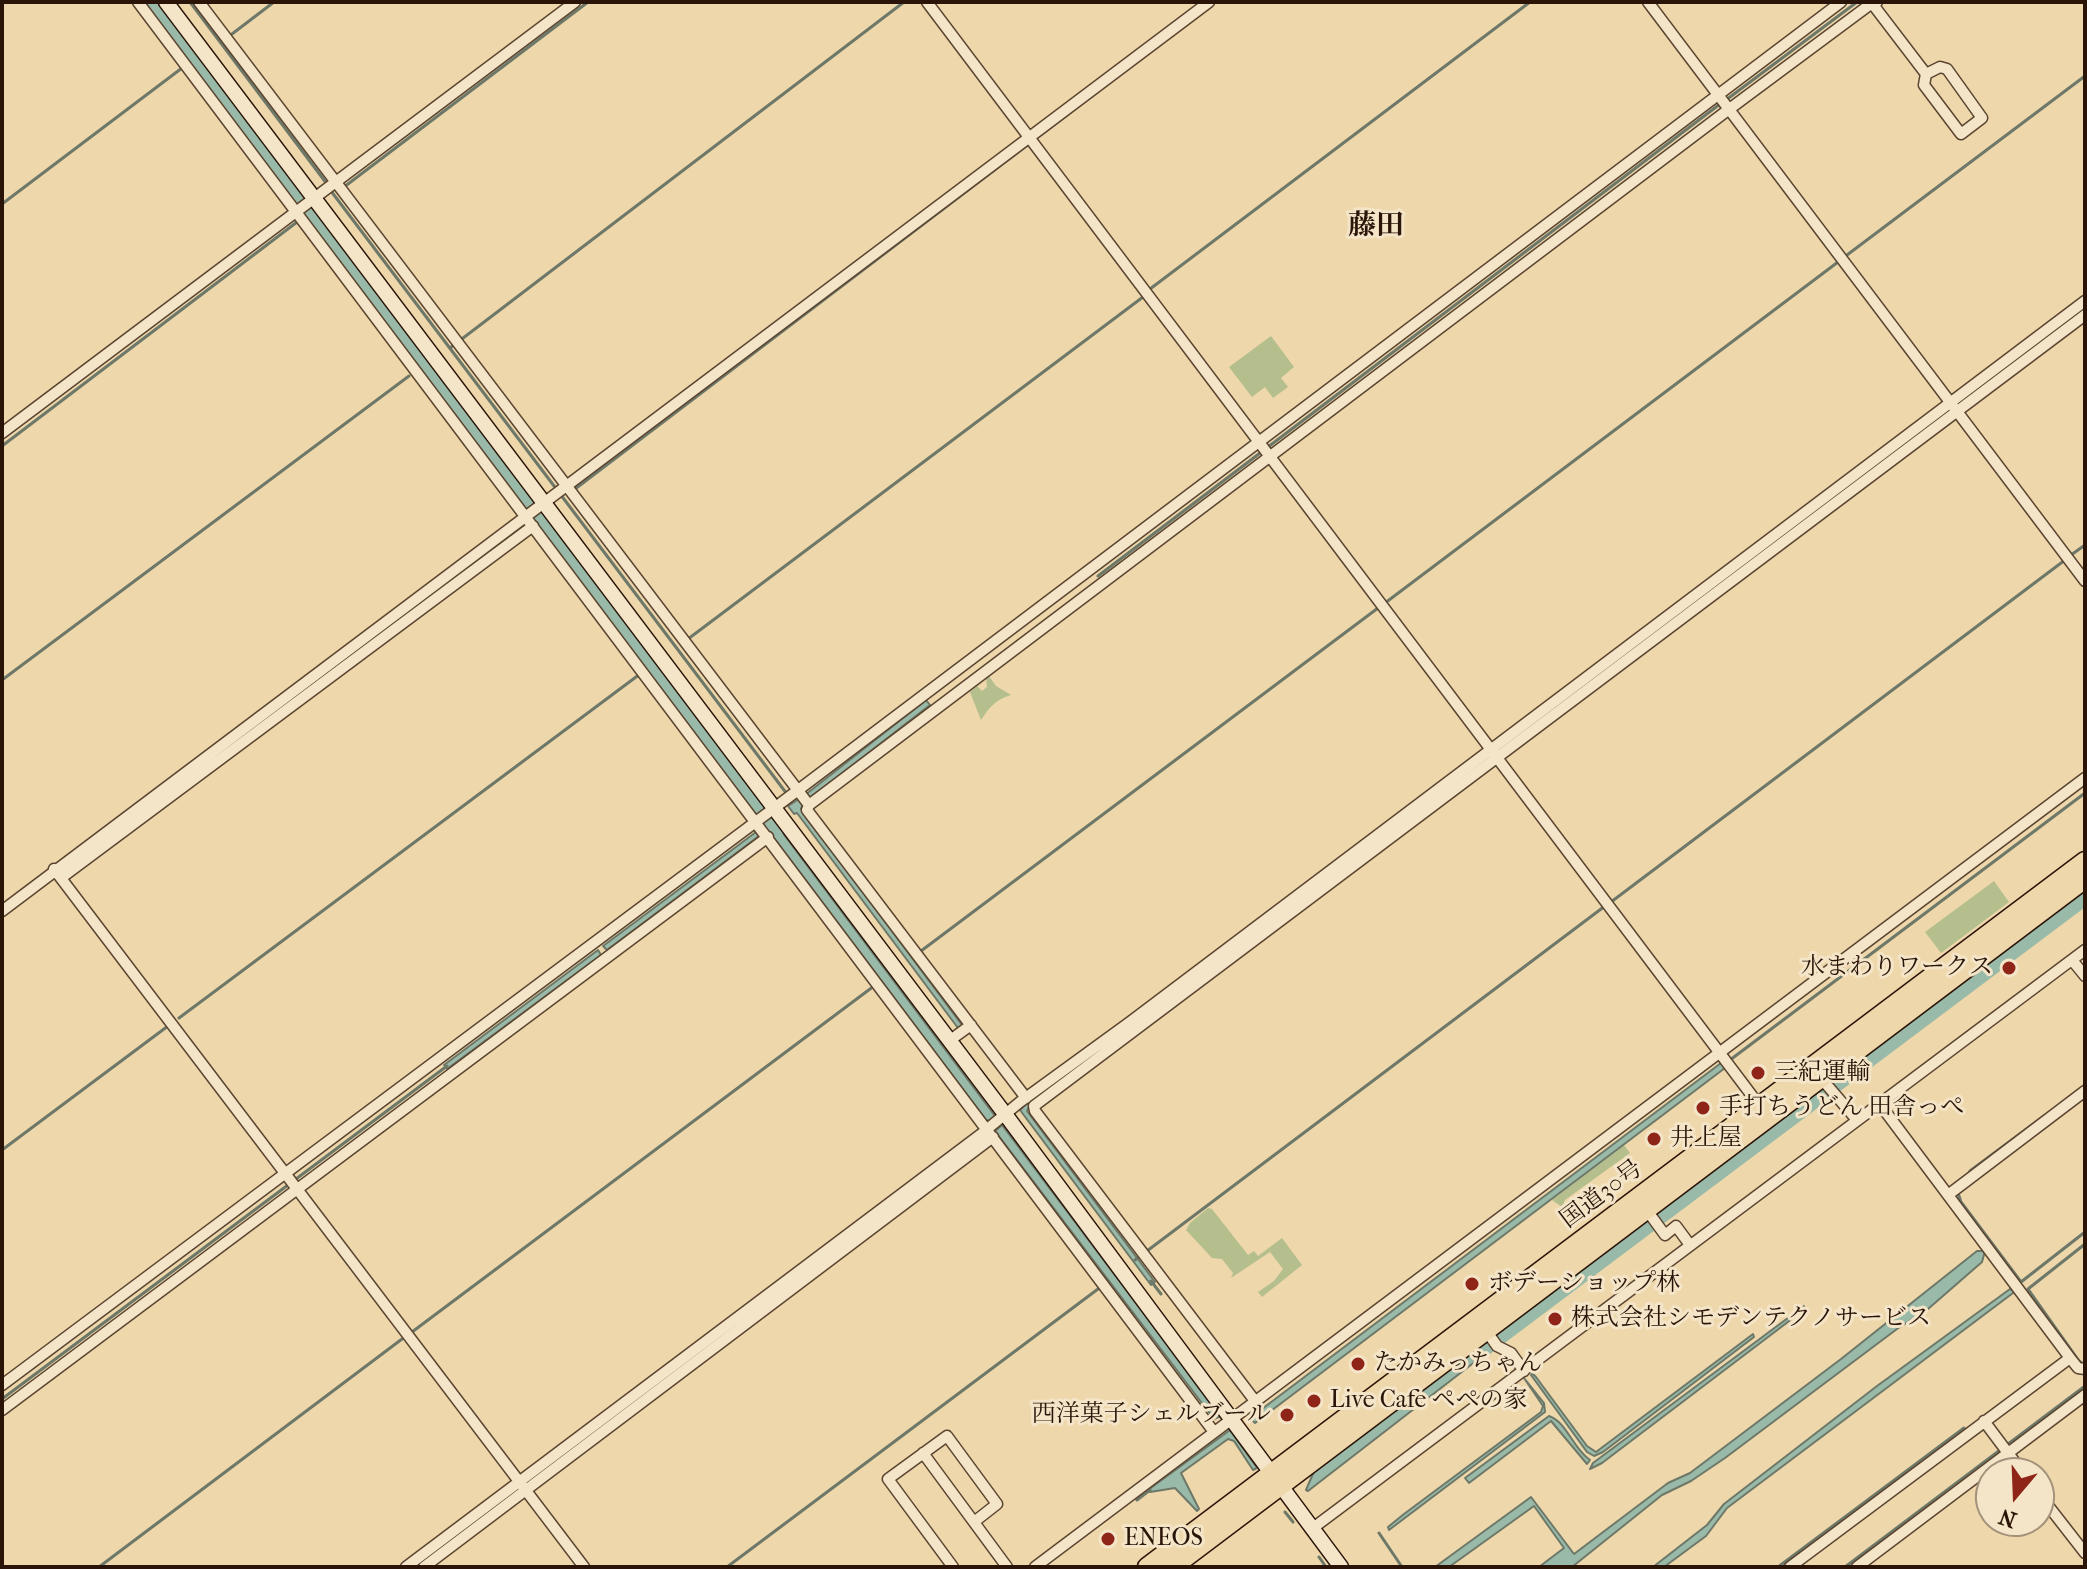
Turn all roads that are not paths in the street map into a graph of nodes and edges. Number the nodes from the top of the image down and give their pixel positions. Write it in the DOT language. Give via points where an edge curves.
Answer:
graph roads {
  1 [pos="138,2"];
  2 [pos="166,2"];
  3 [pos="199,2"];
  4 [pos="575,2"];
  5 [pos="927,2"];
  6 [pos="1209,2"];
  7 [pos="1648,2"];
  8 [pos="1874,3"];
  9 [pos="1845,9"];
  10 [pos="1824,27"];
  11 [pos="1926,74"];
  12 [pos="1722,102"];
  13 [pos="1031,140"];
  14 [pos="321,196"];
  15 [pos="2085,301"];
  16 [pos="2085,315"];
  17 [pos="1953,407"];
  18 [pos="2,433"];
  19 [pos="1264,450"];
  20 [pos="550,503"];
  21 [pos="2085,581"];
  22 [pos="1494,754"];
  23 [pos="2085,778"];
  24 [pos="780,811"];
  25 [pos="2085,861"];
  26 [pos="58,874"];
  27 [pos="2085,879"];
  28 [pos="2,911"];
  29 [pos="602,950"];
  30 [pos="2085,950"];
  31 [pos="2072,960"];
  32 [pos="2085,976"];
  33 [pos="961,1032"];
  34 [pos="1724,1060"];
  35 [pos="442,1069"];
  36 [pos="1822,1080"];
  37 [pos="2085,1091"];
  38 [pos="1879,1103"];
  39 [pos="1013,1111"];
  40 [pos="1764,1112"];
  41 [pos="1857,1120"];
  42 [pos="292,1182"];
  43 [pos="1948,1195"];
  44 [pos="1648,1212"];
  45 [pos="1690,1245"];
  46 [pos="1487,1332"];
  47 [pos="2070,1358"];
  48 [pos="2085,1369"];
  49 [pos="1524,1371"];
  50 [pos="2,1385"];
  51 [pos="2085,1395"];
  52 [pos="1255,1401"];
  53 [pos="2,1410"];
  54 [pos="1232,1418"];
  55 [pos="1984,1421"];
  56 [pos="1214,1432"];
  57 [pos="2005,1450"];
  58 [pos="923,1453"];
  59 [pos="2010,1457"];
  60 [pos="1276,1479"];
  61 [pos="522,1486"];
  62 [pos="2055,1515"];
  63 [pos="974,1522"];
  64 [pos="1313,1528"];
  65 [pos="2085,1553"];
  66 [pos="406,1567"];
  67 [pos="424,1567"];
  68 [pos="584,1567"];
  69 [pos="953,1567"];
  70 [pos="1007,1567"];
  71 [pos="1035,1567"];
  72 [pos="1147,1567"];
  73 [pos="1173,1567"];
  74 [pos="1341,1567"];
  75 [pos="1790,1567"];
  76 [pos="1857,1567"];
  1 -- 14 [label="street"];
  2 -- 14 [label="street"];
  3 -- 14 [label="street"];
  4 -- 14 [label="street"];
  5 -- 13 [label="street"];
  6 -- 13 [label="street"];
  7 -- 12 [label="street"];
  8 -- 9 [label="street"];
  8 -- 11 [label="street"];
  9 -- 10 [label="street"];
  9 -- 10 [label="street"];
  10 -- 12 [label="street"];
  10 -- 12 [label="street"];
  11 -- 11 [label="street" via="1924,85 1961,134 1982,118 1947,69"];
  12 -- 17 [label="street"];
  12 -- 19 [label="street"];
  12 -- 19 [label="street"];
  13 -- 19 [label="street"];
  13 -- 20 [label="street"];
  14 -- 18 [label="street"];
  14 -- 20 [label="street"];
  14 -- 20 [label="street"];
  14 -- 20 [label="street" via="456,343"];
  15 -- 17 [label="street"];
  16 -- 17 [label="street"];
  17 -- 21 [label="street"];
  17 -- 22 [label="street"];
  19 -- 22 [label="street"];
  19 -- 24 [label="street"];
  19 -- 24 [label="street"];
  20 -- 24 [label="street"];
  20 -- 24 [label="street"];
  20 -- 24 [label="street" via="683,642"];
  20 -- 26 [label="street"];
  22 -- 34 [label="street"];
  22 -- 39 [label="street"];
  23 -- 34 [label="street"];
  24 -- 29 [label="street"];
  24 -- 29 [label="street"];
  24 -- 33 [label="street"];
  24 -- 33 [label="street" via="807,810"];
  24 -- 39 [label="street"];
  25 -- 40 [label="highway, 国道30号"];
  26 -- 28 [label="street"];
  26 -- 42 [label="street"];
  27 -- 36 [label="highway, 国道30号"];
  29 -- 35 [label="street"];
  29 -- 35 [label="street"];
  30 -- 31 [label="street"];
  31 -- 32 [label="street"];
  31 -- 38 [label="street"];
  33 -- 39 [label="street"];
  33 -- 39 [label="street"];
  34 -- 40 [label="street"];
  34 -- 52 [label="street"];
  35 -- 42 [label="street"];
  35 -- 42 [label="street"];
  36 -- 40 [label="highway, 国道30号"];
  36 -- 41 [label="street"];
  37 -- 43 [label="street"];
  38 -- 41 [label="street"];
  38 -- 43 [label="street"];
  39 -- 52 [label="street" via="1035,1111"];
  39 -- 54 [label="street"];
  39 -- 56 [label="street"];
  39 -- 61 [label="street"];
  40 -- 44 [label="highway, 国道30号"];
  40 -- 60 [label="highway, 国道30号"];
  41 -- 45 [label="street"];
  42 -- 50 [label="street"];
  42 -- 53 [label="street"];
  42 -- 61 [label="street"];
  43 -- 47 [label="street"];
  44 -- 45 [label="street" via="1665,1235 1676,1226"];
  44 -- 46 [label="highway, 国道30号"];
  45 -- 49 [label="street"];
  46 -- 49 [label="street"];
  46 -- 60 [label="highway, 国道30号"];
  47 -- 48 [label="street"];
  47 -- 55 [label="street"];
  49 -- 64 [label="street"];
  51 -- 57 [label="street"];
  52 -- 54 [label="street"];
  54 -- 56 [label="street"];
  54 -- 60 [label="street"];
  55 -- 57 [label="street"];
  55 -- 75 [label="street"];
  56 -- 71 [label="street"];
  57 -- 59 [label="street"];
  57 -- 76 [label="street"];
  58 -- 63 [label="street"];
  58 -- 63 [label="street" via="947,1436 997,1504"];
  58 -- 69 [label="street" via="888,1479"];
  60 -- 64 [label="street"];
  60 -- 72 [label="highway, 国道30号"];
  60 -- 73 [label="highway, 国道30号"];
  61 -- 66 [label="street"];
  61 -- 67 [label="street"];
  61 -- 68 [label="street"];
  62 -- 65 [label="street"];
  63 -- 70 [label="street"];
  64 -- 74 [label="street"];
}
